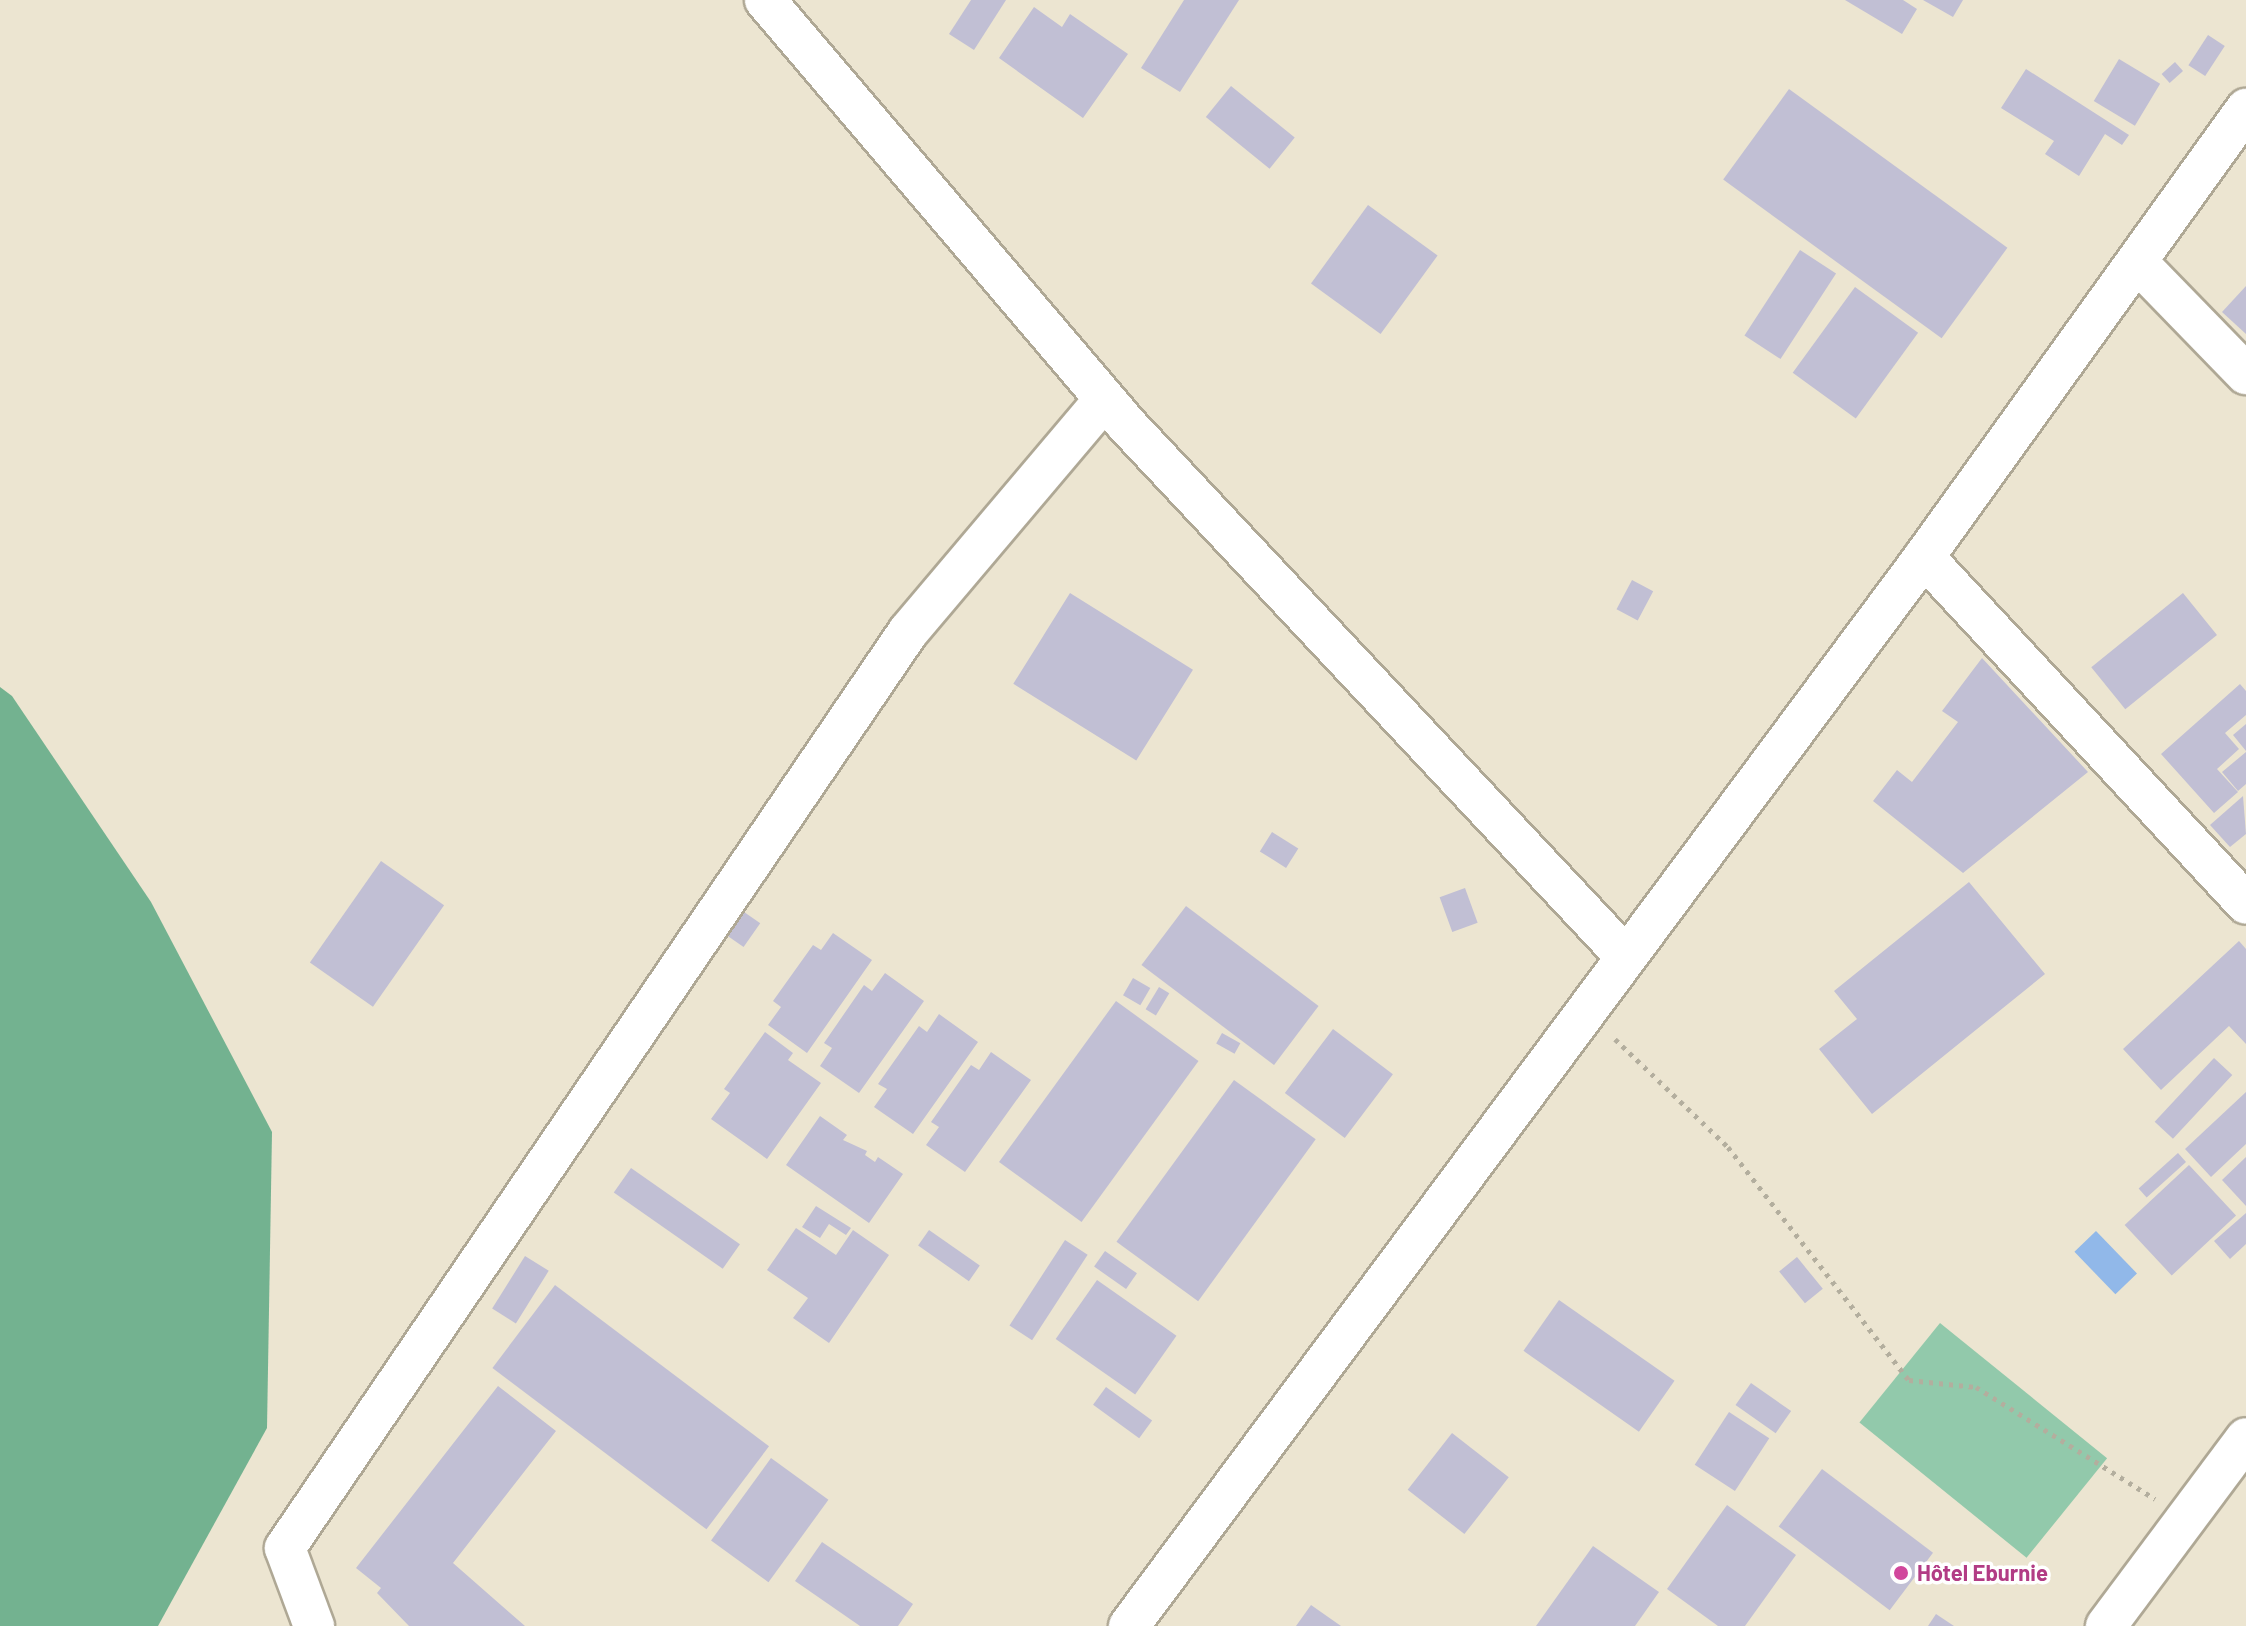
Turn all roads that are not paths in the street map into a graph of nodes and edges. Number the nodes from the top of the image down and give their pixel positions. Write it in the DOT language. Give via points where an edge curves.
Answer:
graph roads {
  1 [pos="765,0"];
  2 [pos="2246,109"];
  3 [pos="2138,263"];
  4 [pos="2246,374"];
  5 [pos="1104,400"];
  6 [pos="1924,557"];
  7 [pos="2246,904"];
  8 [pos="1626,957"];
  9 [pos="2246,1438"];
  10 [pos="314,1626"];
  11 [pos="1129,1626"];
  12 [pos="2106,1626"];
  1 -- 5 [label="street"];
  2 -- 3 [label="street"];
  3 -- 4 [label="street"];
  3 -- 6 [label="street"];
  5 -- 8 [label="street"];
  5 -- 10 [label="street" via="908,632 285,1548"];
  6 -- 7 [label="street"];
  6 -- 8 [label="street"];
  8 -- 11 [label="street"];
  9 -- 12 [label="street"];
}
